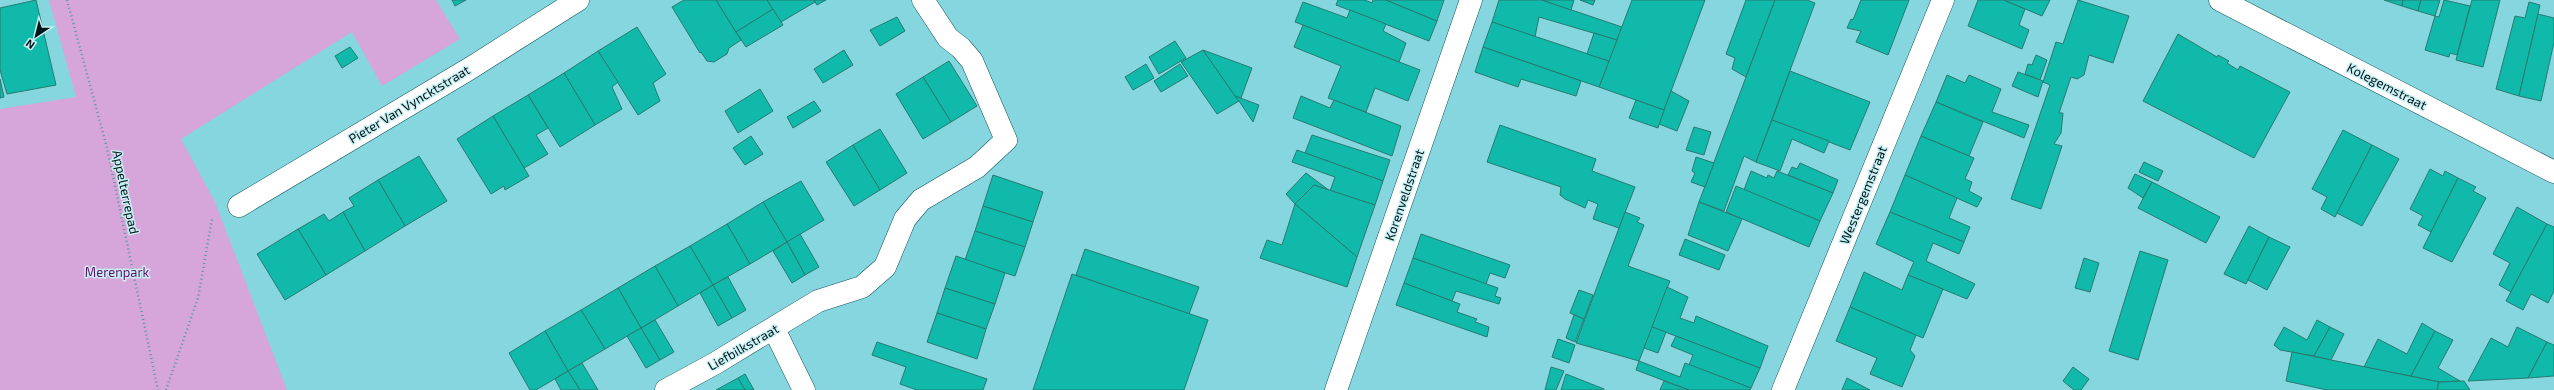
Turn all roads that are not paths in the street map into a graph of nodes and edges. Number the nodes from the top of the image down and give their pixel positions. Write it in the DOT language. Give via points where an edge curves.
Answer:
graph roads {
  1 [pos="578,0"];
  2 [pos="923,0"];
  3 [pos="1471,0"];
  4 [pos="1943,0"];
  5 [pos="2220,0"];
  6 [pos="2554,172"];
  7 [pos="239,206"];
  8 [pos="774,329"];
  9 [pos="666,390"];
  10 [pos="804,390"];
  11 [pos="1336,390"];
  12 [pos="1783,390"];
  1 -- 7 [label="street, Pieter Van Vyncktstraat"];
  2 -- 8 [label="street, Liefbilkstraat" via="948,38 972,61 1006,140 976,167 921,200 905,219 885,267 862,287 818,301"];
  3 -- 11 [label="street, Korenveldstraat"];
  4 -- 12 [label="street, Westergemstraat"];
  5 -- 6 [label="street, Kolegemstraat"];
  8 -- 9 [label="street, Liefbilkstraat"];
  8 -- 10 [label="street"];
}
